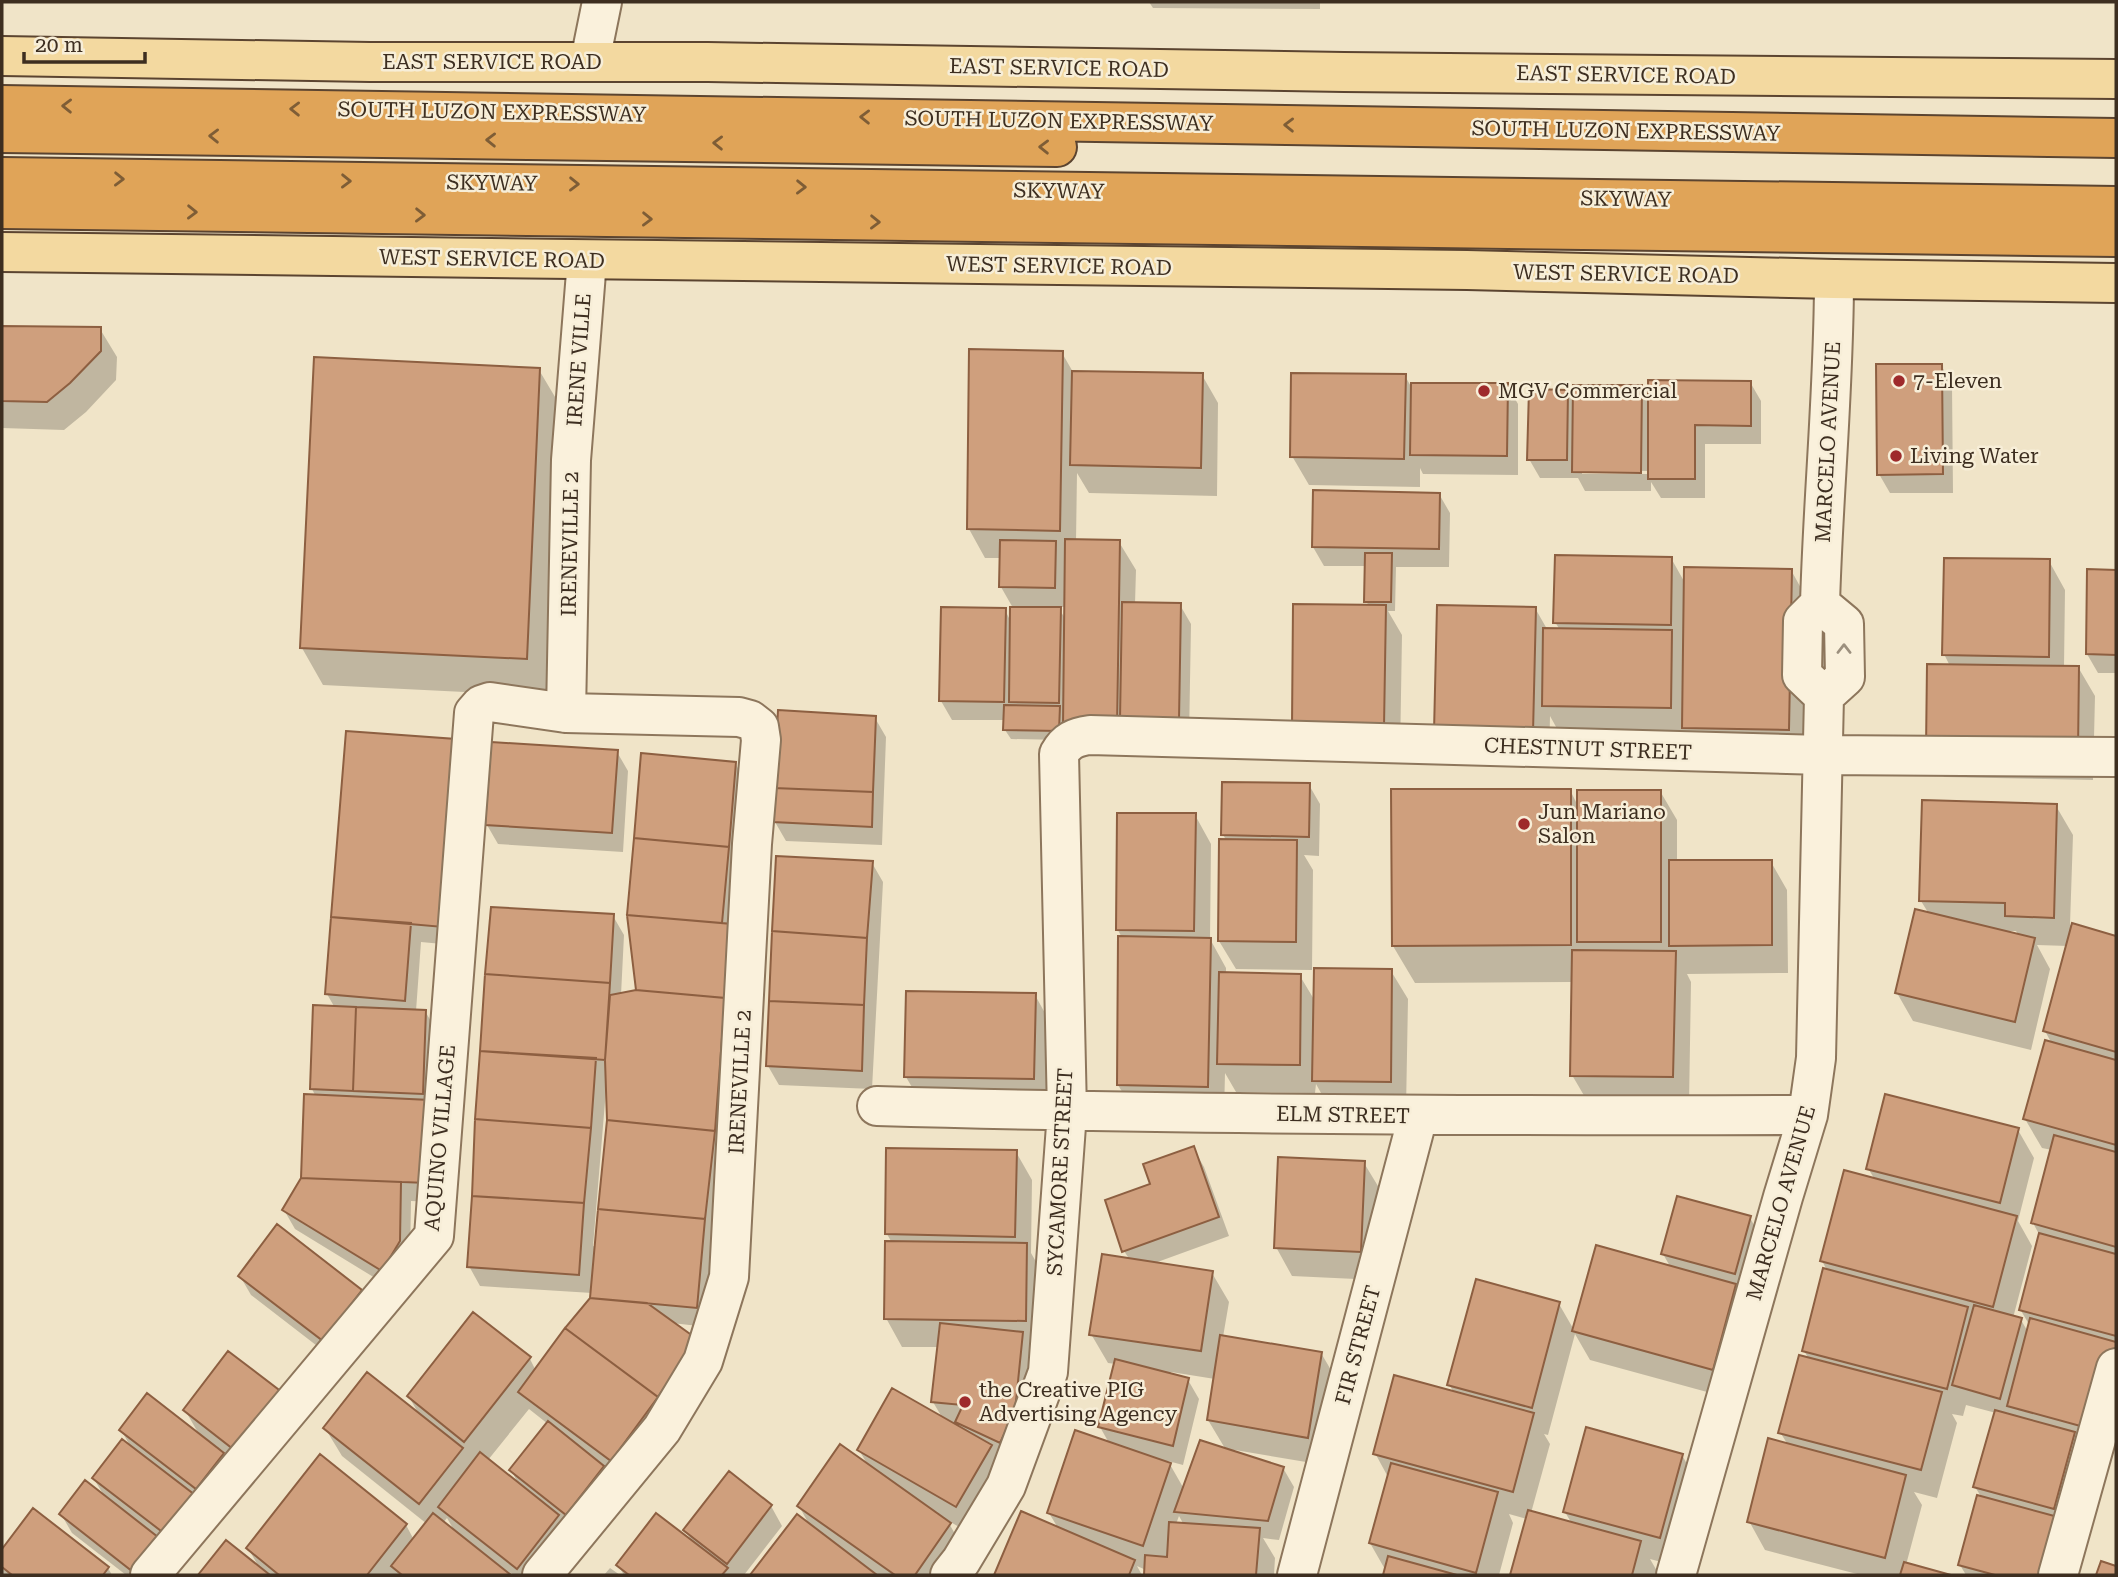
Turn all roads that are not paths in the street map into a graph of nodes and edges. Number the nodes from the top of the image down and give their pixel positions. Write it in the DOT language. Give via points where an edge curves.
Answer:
graph roads {
  1 [pos="602,2"];
  2 [pos="2,55"];
  3 [pos="590,61"];
  4 [pos="2116,79"];
  5 [pos="2,105"];
  6 [pos="2,133"];
  7 [pos="2116,138"];
  8 [pos="2116,159"];
  9 [pos="2,177"];
  10 [pos="2116,206"];
  11 [pos="2,209"];
  12 [pos="2116,237"];
  13 [pos="2,252"];
  14 [pos="587,260"];
  15 [pos="1834,279"];
  16 [pos="2116,283"];
  17 [pos="571,460"];
  18 [pos="566,713"];
  19 [pos="472,725"];
  20 [pos="1063,745"];
  21 [pos="1822,755"];
  22 [pos="2116,757"];
  23 [pos="877,1106"];
  24 [pos="1066,1111"];
  25 [pos="1808,1115"];
  26 [pos="1418,1116"];
  27 [pos="2116,1368"];
  28 [pos="150,1575"];
  29 [pos="542,1575"];
  30 [pos="950,1575"];
  31 [pos="1297,1575"];
  32 [pos="1676,1575"];
  33 [pos="2058,1575"];
  1 -- 3 [label="street"];
  2 -- 3 [label="main road, EAST SERVICE ROAD"];
  3 -- 4 [label="main road, EAST SERVICE ROAD"];
  7 -- 5 [label="highway, SOUTH LUZON EXPRESSWAY, one-way"];
  8 -- 6 [label="highway, SKYWAY, one-way"];
  9 -- 10 [label="highway, SKYWAY, one-way"];
  11 -- 12 [label="highway, one-way"];
  13 -- 14 [label="main road, WEST SERVICE ROAD"];
  14 -- 15 [label="main road, WEST SERVICE ROAD"];
  14 -- 17 [label="street, IRENE VILLE"];
  15 -- 16 [label="main road, WEST SERVICE ROAD"];
  15 -- 21 [label="street, MARCELO AVENUE" via="1820,604 1803,621 1802,674 1824,696"];
  17 -- 18 [label="street, IRENEVILLE 2"];
  18 -- 19 [label="street, IRENEVILLE 2" via="490,702 474,713"];
  18 -- 29 [label="street, IRENEVILLE 2" via="739,717 759,727 761,740 729,1277 703,1361 662,1429"];
  19 -- 28 [label="street, AQUINO VILLAGE" via="434,1236"];
  20 -- 21 [label="street, CHESTNUT STREET" via="1090,735"];
  20 -- 24 [label="street, SYCAMORE STREET" via="1059,754"];
  21 -- 22 [label="street, CHESTNUT STREET"];
  21 -- 25 [label="street, MARCELO AVENUE" via="1816,1058"];
  23 -- 24 [label="street, ELM STREET"];
  24 -- 26 [label="street, ELM STREET"];
  24 -- 30 [label="street, SYCAMORE STREET" via="1048,1372 1006,1486"];
  25 -- 26 [label="street, ELM STREET"];
  25 -- 32 [label="street, MARCELO AVENUE"];
  26 -- 31 [label="street, FIR STREET"];
  27 -- 33 [label="street"];
}
